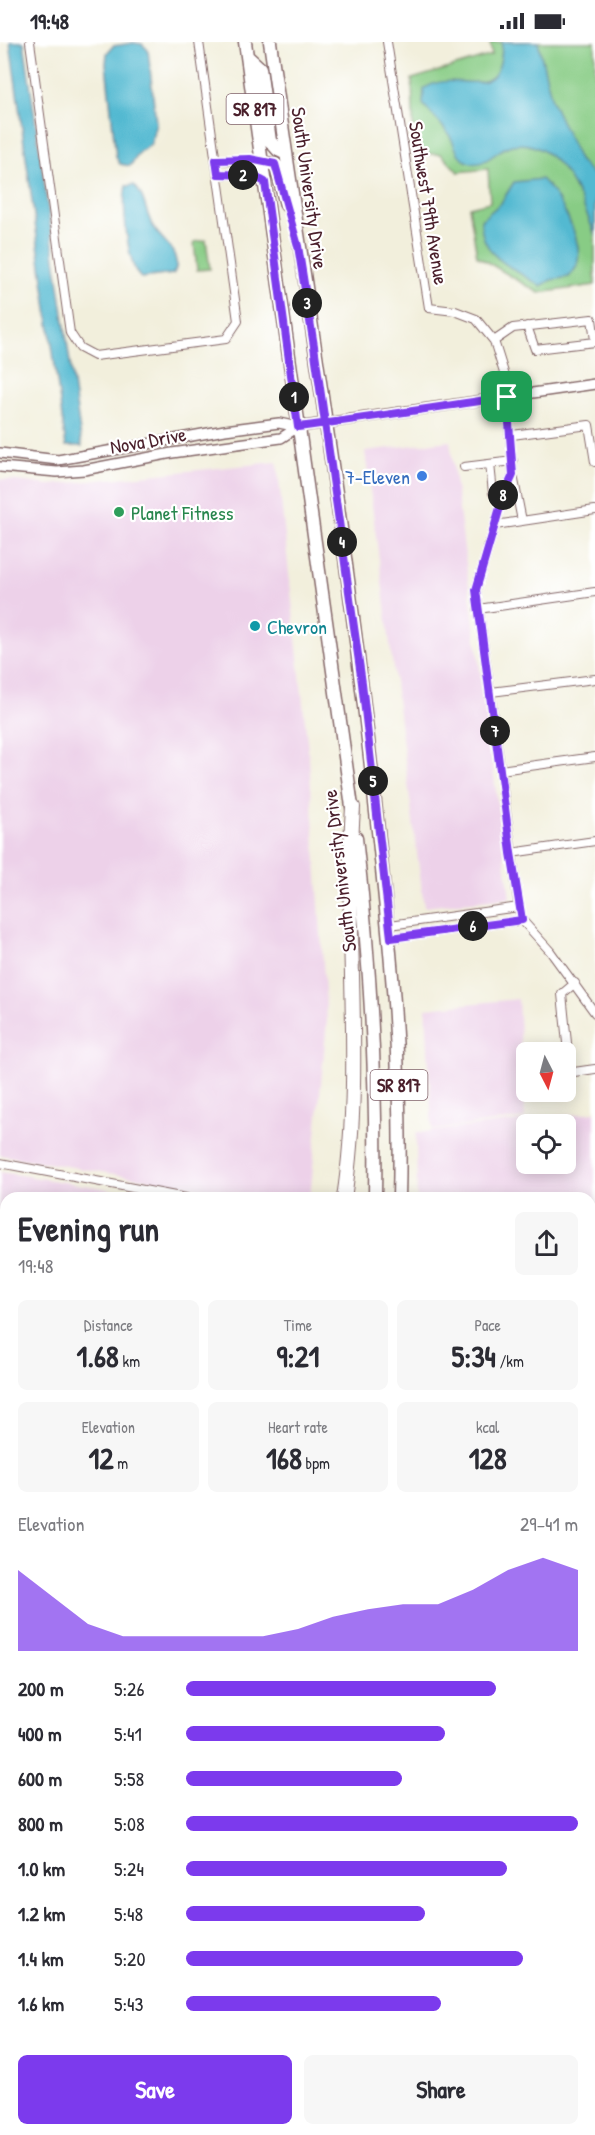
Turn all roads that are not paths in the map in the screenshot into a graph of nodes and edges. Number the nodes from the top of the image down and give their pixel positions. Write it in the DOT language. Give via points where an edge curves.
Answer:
graph roads {
  1 [pos="30,42"];
  2 [pos="199,42"];
  3 [pos="246,42"];
  4 [pos="270,42"];
  5 [pos="387,42"];
  6 [pos="248,57"];
  7 [pos="286,154"];
  8 [pos="216,160"];
  9 [pos="262,162"];
  10 [pos="218,174"];
  11 [pos="265,182"];
  12 [pos="298,246"];
  13 [pos="527,326"];
  14 [pos="494,341"];
  15 [pos="595,341"];
  16 [pos="595,384"];
  17 [pos="507,397"];
  18 [pos="324,423"];
  19 [pos="298,427"];
  20 [pos="512,435"];
  21 [pos="0,453"];
  22 [pos="33,458"];
  23 [pos="0,460"];
  24 [pos="513,461"];
  25 [pos="595,462"];
  26 [pos="490,464"];
  27 [pos="0,467"];
  28 [pos="464,467"];
  29 [pos="513,475"];
  30 [pos="503,497"];
  31 [pos="595,510"];
  32 [pos="522,521"];
  33 [pos="495,525"];
  34 [pos="595,592"];
  35 [pos="478,609"];
  36 [pos="595,679"];
  37 [pos="491,692"];
  38 [pos="595,757"];
  39 [pos="500,770"];
  40 [pos="352,807"];
  41 [pos="595,841"];
  42 [pos="511,853"];
  43 [pos="519,907"];
  44 [pos="522,920"];
  45 [pos="390,925"];
  46 [pos="391,938"];
  47 [pos="575,983"];
  48 [pos="595,1013"];
  49 [pos="566,1042"];
  50 [pos="595,1069"];
  51 [pos="576,1072"];
  52 [pos="0,1163"];
  53 [pos="154,1192"];
  54 [pos="345,1192"];
  55 [pos="375,1192"];
  56 [pos="399,1192"];
  1 -- 10 [label="street" via="70,333 80,348 95,356 226,339 238,321"];
  2 -- 8 [label="street"];
  3 -- 6 [label="main road, South University Drive / SR 817"];
  4 -- 7 [label="main road, South University Drive / SR 817"];
  5 -- 14 [label="street, Southwest 79th Avenue" via="429,308 455,311 476,320"];
  6 -- 7 [label="main road" via="260,68 270,141"];
  6 -- 9 [label="main road, South University Drive / SR 817"];
  7 -- 12 [label="main road, South University Drive / SR 817"];
  8 -- 9 [label="street"];
  8 -- 10 [label="street"];
  9 -- 11 [label="main road, South University Drive / SR 817"];
  9 -- 12 [label="main road" via="276,165"];
  10 -- 11 [label="street" via="252,175"];
  11 -- 19 [label="main road, South University Drive / SR 817"];
  12 -- 18 [label="main road, South University Drive / SR 817"];
  13 -- 14 [label="street" via="513,327"];
  13 -- 15 [label="street" via="535,349"];
  13 -- 15 [label="street" via="592,319"];
  14 -- 17 [label="street, Southwest 79th Avenue" via="501,356"];
  16 -- 17 [label="street, Nova Drive"];
  17 -- 18 [label="street, Nova Drive"];
  17 -- 20 [label="street, Southwest 79th Avenue"];
  18 -- 19 [label="street, Nova Drive"];
  18 -- 45 [label="main road, South University Drive / SR 817" via="362,683"];
  19 -- 22 [label="street, Nova Drive" via="279,423 82,457"];
  19 -- 27 [label="street, Nova Drive" via="280,438 84,470"];
  19 -- 40 [label="main road, South University Drive / SR 817"];
  20 -- 24 [label="street, Southwest 79th Avenue"];
  20 -- 25 [label="street" via="589,424"];
  21 -- 22 [label="street, Nova Drive"];
  22 -- 23 [label="street"];
  24 -- 26 [label="street"];
  24 -- 29 [label="street, Southwest 79th Avenue"];
  26 -- 28 [label="street"];
  26 -- 30 [label="street" via="493,493"];
  29 -- 30 [label="street"];
  29 -- 32 [label="street"];
  30 -- 33 [label="street"];
  31 -- 32 [label="street"];
  32 -- 33 [label="street"];
  33 -- 35 [label="street" via="478,578"];
  34 -- 35 [label="street"];
  35 -- 37 [label="street"];
  36 -- 37 [label="street"];
  37 -- 39 [label="street"];
  38 -- 39 [label="street"];
  39 -- 42 [label="street"];
  40 -- 54 [label="highway" via="348,873 354,1059"];
  40 -- 55 [label="main road, South University Drive / SR 817" via="375,1039"];
  41 -- 42 [label="street"];
  42 -- 43 [label="street"];
  43 -- 44 [label="street"];
  43 -- 45 [label="street"];
  44 -- 46 [label="street"];
  44 -- 47 [label="street"];
  45 -- 46 [label="main road, South University Drive / SR 817"];
  46 -- 56 [label="main road, South University Drive / SR 817" via="400,1107"];
  47 -- 48 [label="street"];
  47 -- 49 [label="street" via="562,994"];
  50 -- 51 [label="street"];
  52 -- 53 [label="street"];
}
